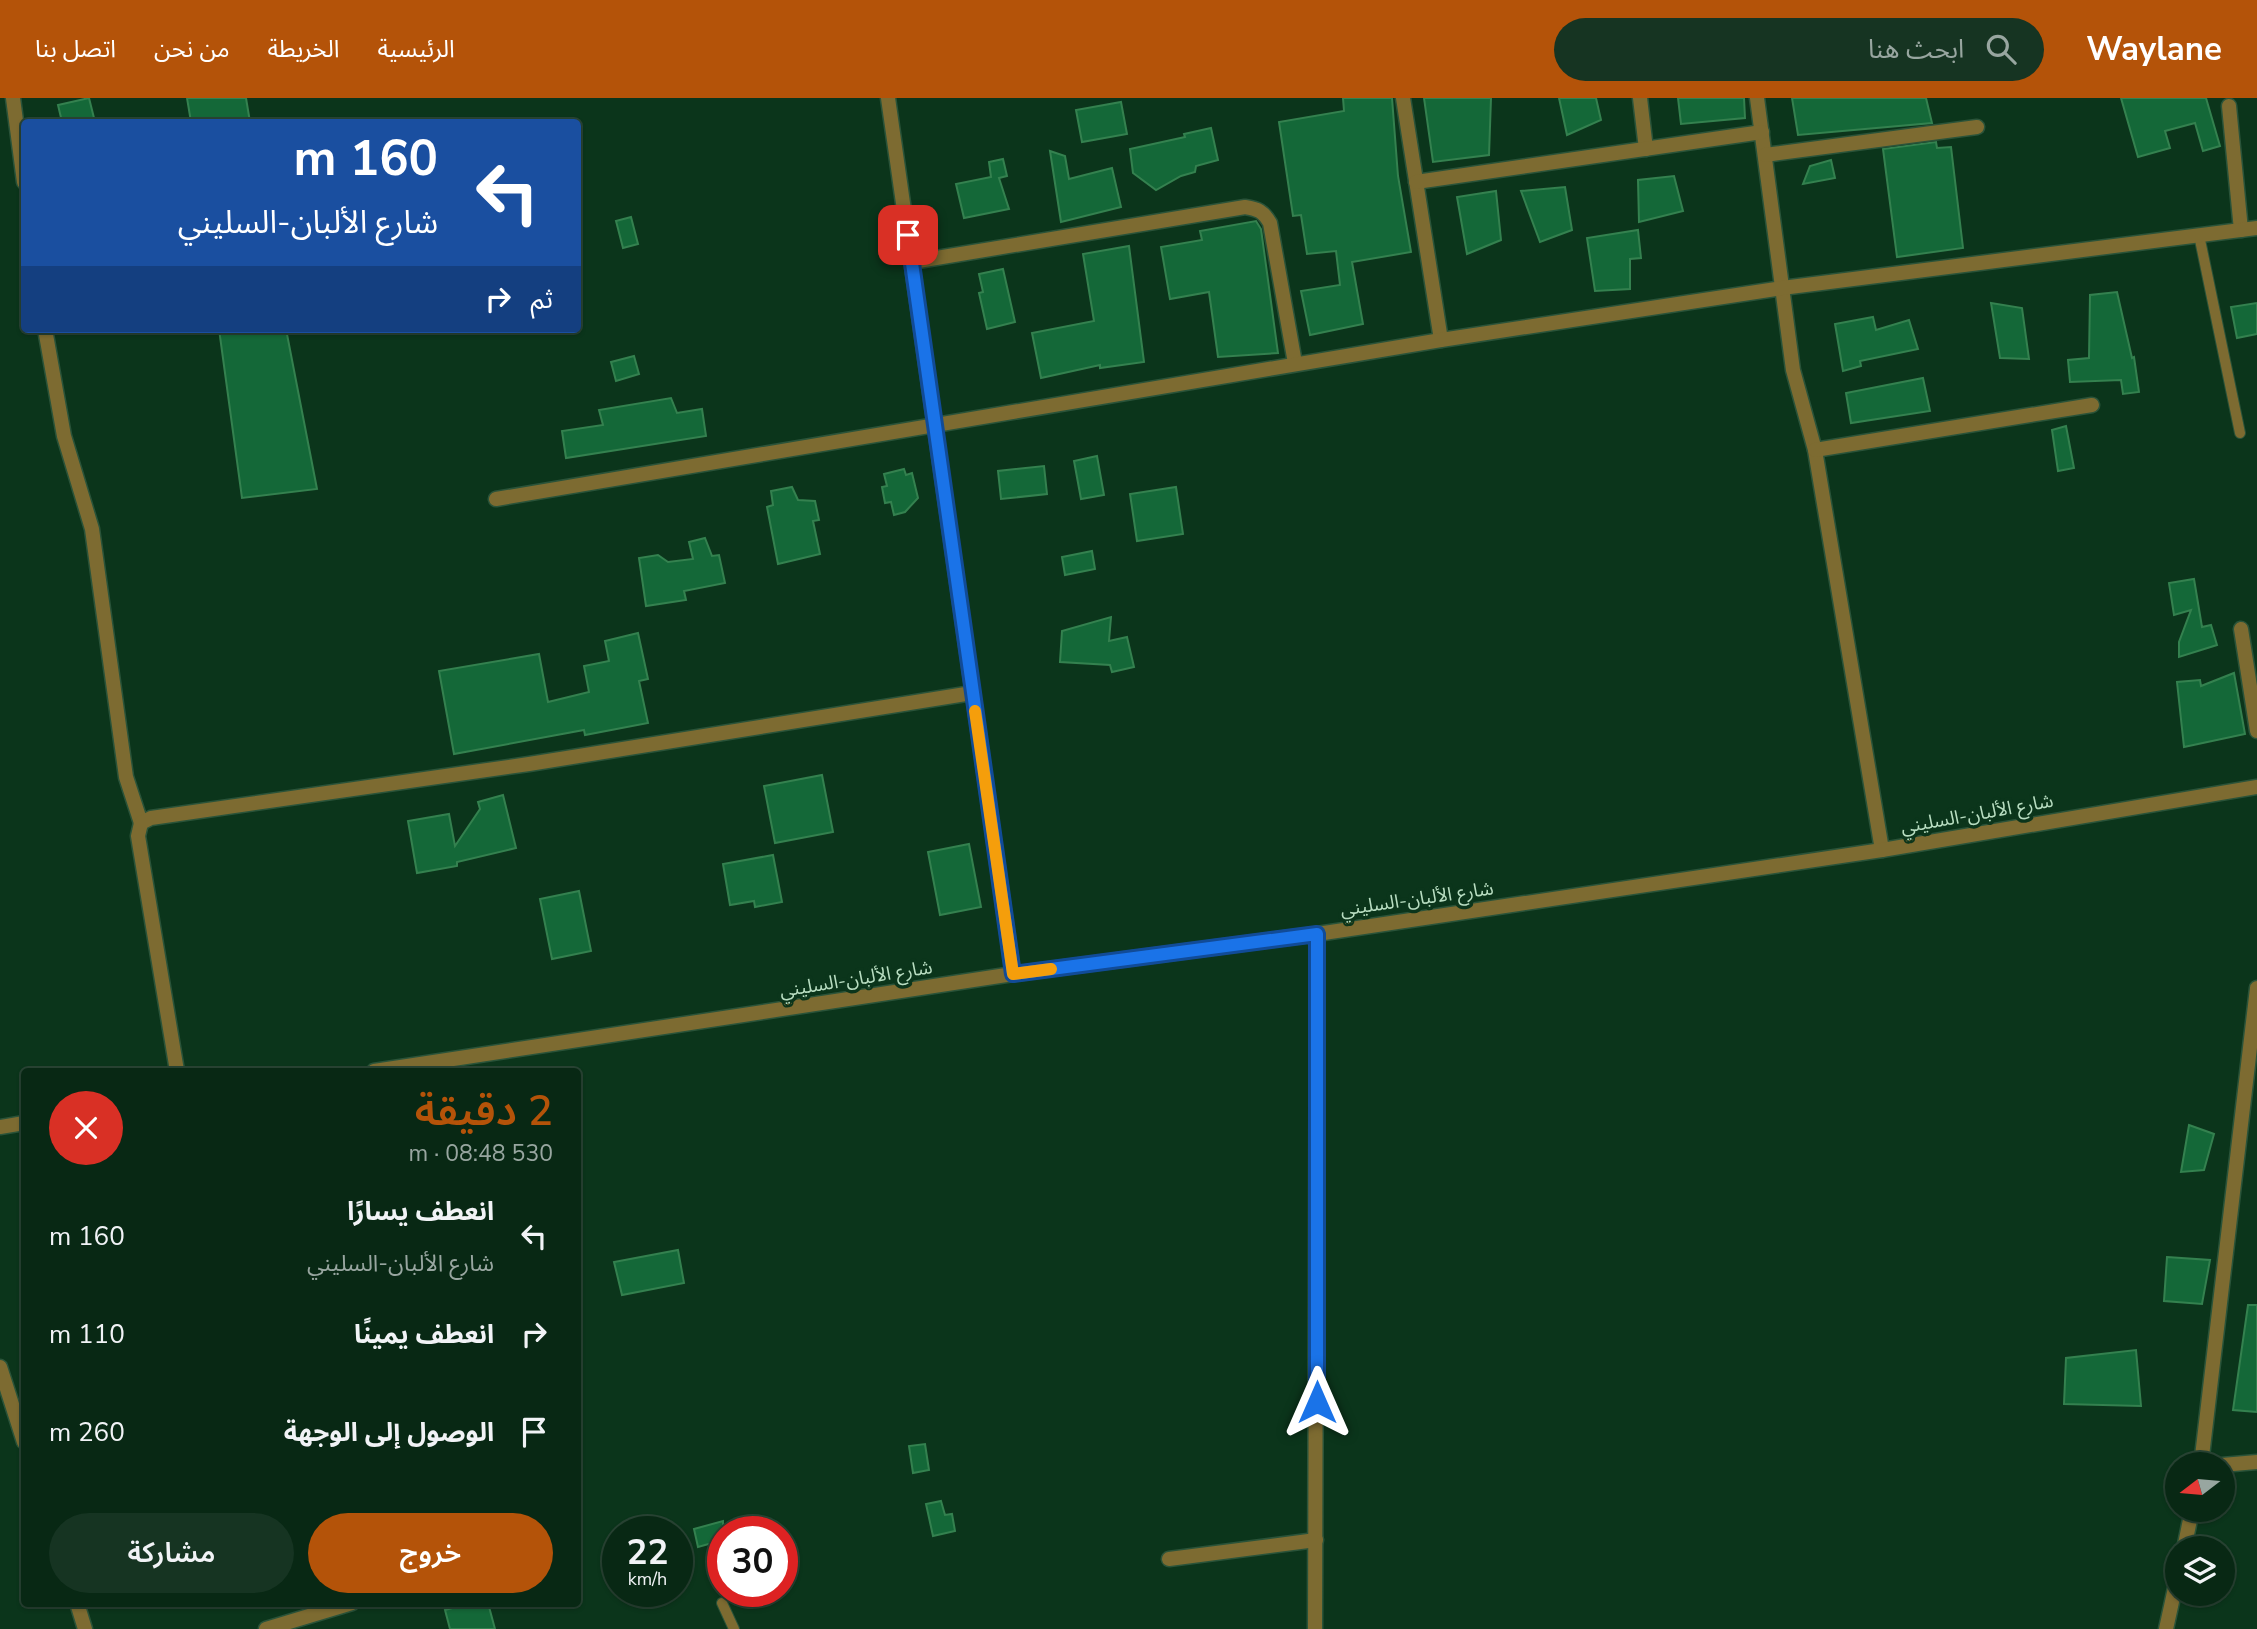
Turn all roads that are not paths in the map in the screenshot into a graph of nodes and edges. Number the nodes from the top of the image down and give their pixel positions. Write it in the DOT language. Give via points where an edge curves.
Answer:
graph roads {
  1 [pos="13,98"];
  2 [pos="888,98"];
  3 [pos="1403,98"];
  4 [pos="1640,98"];
  5 [pos="1757,98"];
  6 [pos="2229,106"];
  7 [pos="1977,127"];
  8 [pos="1762,132"];
  9 [pos="1646,149"];
  10 [pos="1765,155"];
  11 [pos="21,159"];
  12 [pos="1416,182"];
  13 [pos="2257,228"];
  14 [pos="2241,230"];
  15 [pos="2199,235"];
  16 [pos="912,262"];
  17 [pos="1782,288"];
  18 [pos="46,333"];
  19 [pos="1441,340"];
  20 [pos="1295,363"];
  21 [pos="2092,405"];
  22 [pos="935,424"];
  23 [pos="2239,433"];
  24 [pos="1815,450"];
  25 [pos="496,499"];
  26 [pos="2241,629"];
  27 [pos="972,693"];
  28 [pos="2257,731"];
  29 [pos="2257,787"];
  30 [pos="141,823"];
  31 [pos="1882,850"];
  32 [pos="1317,934"];
  33 [pos="1013,974"];
  34 [pos="2257,988"];
  35 [pos="177,1068"];
  36 [pos="394,1068"];
  37 [pos="21,1124"];
  38 [pos="0,1127"];
  39 [pos="0,1367"];
  40 [pos="21,1433"];
  41 [pos="2203,1452"];
  42 [pos="2257,1462"];
  43 [pos="2235,1464"];
  44 [pos="1316,1540"];
  45 [pos="1169,1559"];
  46 [pos="2171,1606"];
  47 [pos="78,1607"];
  48 [pos="339,1607"];
  49 [pos="724,1607"];
  50 [pos="85,1629"];
  51 [pos="266,1629"];
  52 [pos="734,1629"];
  53 [pos="1315,1629"];
  54 [pos="2166,1629"];
  1 -- 11 [label="street"];
  2 -- 16 [label="street"];
  3 -- 12 [label="street"];
  4 -- 9 [label="street"];
  5 -- 8 [label="street"];
  6 -- 14 [label="street"];
  7 -- 10 [label="street"];
  8 -- 9 [label="street"];
  8 -- 10 [label="street"];
  9 -- 12 [label="street"];
  10 -- 17 [label="street"];
  12 -- 19 [label="street"];
  13 -- 14 [label="street"];
  14 -- 15 [label="street"];
  15 -- 17 [label="street"];
  15 -- 23 [label="lane"];
  16 -- 20 [label="street" via="1245,207 1257,209 1270,223"];
  16 -- 22 [label="street"];
  17 -- 19 [label="street"];
  17 -- 24 [label="street" via="1793,370"];
  18 -- 30 [label="street" via="64,436 94,542 126,777"];
  19 -- 20 [label="street"];
  20 -- 22 [label="street"];
  21 -- 24 [label="street"];
  22 -- 25 [label="street"];
  22 -- 27 [label="street"];
  24 -- 31 [label="street"];
  26 -- 28 [label="street"];
  27 -- 30 [label="street"];
  27 -- 33 [label="street"];
  29 -- 31 [label="street, شارع الألبان-السليني"];
  30 -- 35 [label="street" via="138,836"];
  31 -- 32 [label="street, شارع الألبان-السليني"];
  32 -- 33 [label="street, شارع الألبان-السليني"];
  32 -- 44 [label="street"];
  33 -- 36 [label="street, شارع الألبان-السليني"];
  34 -- 41 [label="street"];
  37 -- 38 [label="street"];
  39 -- 40 [label="street"];
  42 -- 43 [label="street"];
  44 -- 45 [label="street"];
  44 -- 53 [label="street"];
  46 -- 54 [label="street"];
  47 -- 50 [label="street"];
  48 -- 51 [label="street"];
  49 -- 52 [label="lane"];
}
